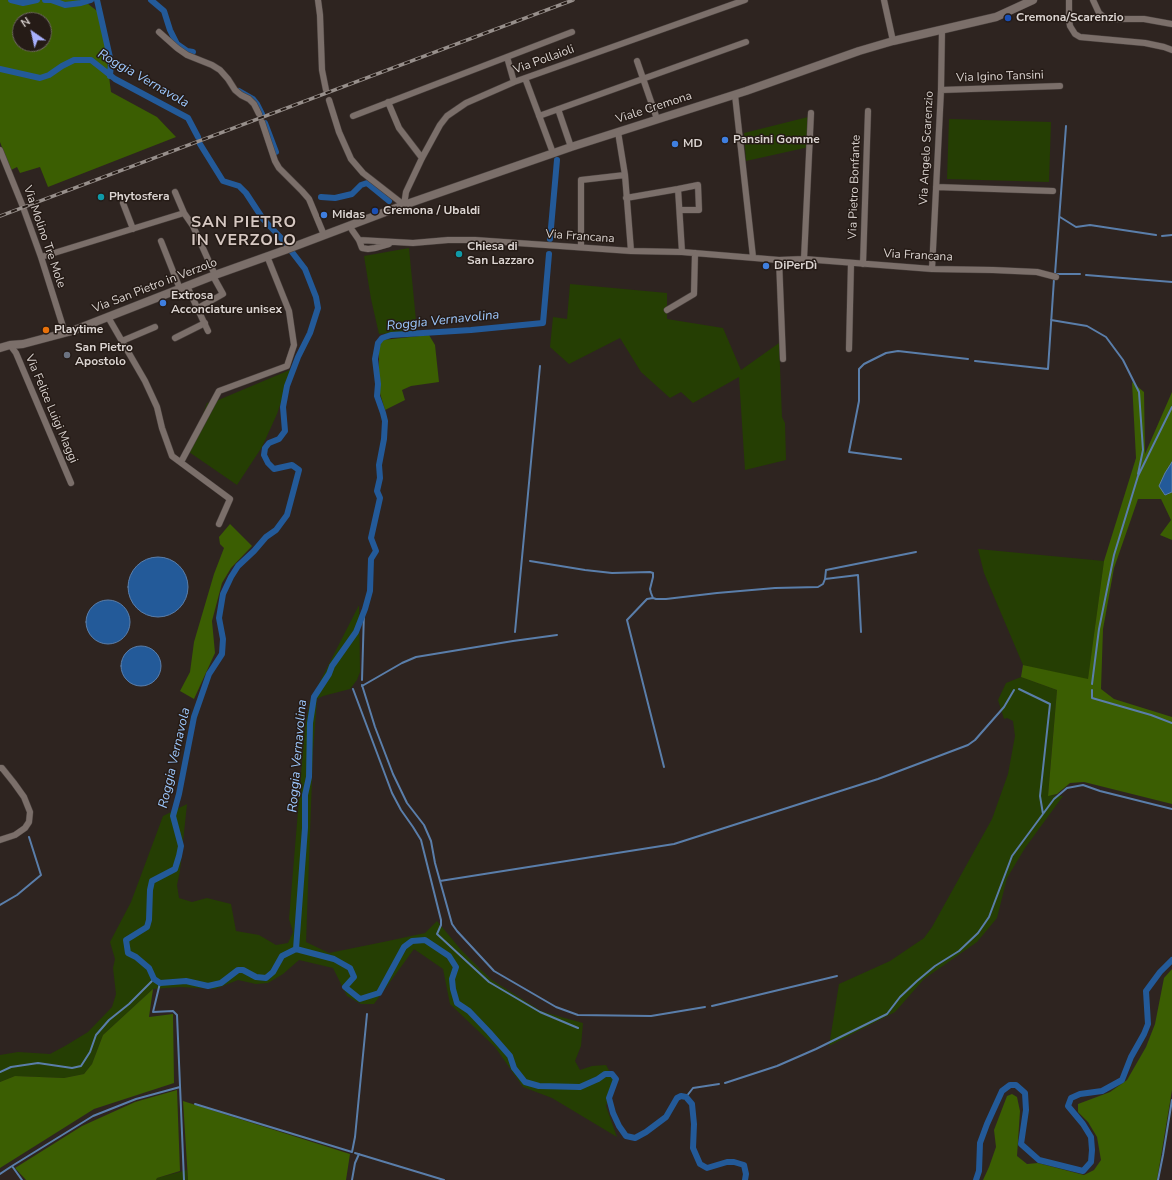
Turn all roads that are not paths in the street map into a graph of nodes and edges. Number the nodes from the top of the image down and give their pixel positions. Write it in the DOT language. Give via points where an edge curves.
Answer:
graph roads {
  1 [pos="318,0"];
  2 [pos="745,0"];
  3 [pos="884,0"];
  4 [pos="1033,0"];
  5 [pos="1069,0"];
  6 [pos="1093,0"];
  7 [pos="1172,24"];
  8 [pos="942,29"];
  9 [pos="159,32"];
  10 [pos="572,32"];
  11 [pos="893,41"];
  12 [pos="746,42"];
  13 [pos="1172,50"];
  14 [pos="507,56"];
  15 [pos="637,61"];
  16 [pos="525,78"];
  17 [pos="642,79"];
  18 [pos="514,82"];
  19 [pos="1060,86"];
  20 [pos="326,90"];
  21 [pos="941,90"];
  22 [pos="735,95"];
  23 [pos="329,100"];
  24 [pos="388,102"];
  25 [pos="558,109"];
  26 [pos="868,111"];
  27 [pos="811,113"];
  28 [pos="259,114"];
  29 [pos="353,116"];
  30 [pos="539,116"];
  31 [pos="657,120"];
  32 [pos="262,122"];
  33 [pos="618,132"];
  34 [pos="571,147"];
  35 [pos="0,150"];
  36 [pos="553,153"];
  37 [pos="422,158"];
  38 [pos="625,175"];
  39 [pos="936,187"];
  40 [pos="678,189"];
  41 [pos="1053,191"];
  42 [pos="175,192"];
  43 [pos="626,198"];
  44 [pos="123,203"];
  45 [pos="404,205"];
  46 [pos="680,210"];
  47 [pos="184,213"];
  48 [pos="350,225"];
  49 [pos="132,229"];
  50 [pos="324,235"];
  51 [pos="359,240"];
  52 [pos="161,241"];
  53 [pos="392,242"];
  54 [pos="581,247"];
  55 [pos="285,250"];
  56 [pos="631,251"];
  57 [pos="682,252"];
  58 [pos="695,253"];
  59 [pos="267,256"];
  60 [pos="41,257"];
  61 [pos="753,257"];
  62 [pos="804,259"];
  63 [pos="780,260"];
  64 [pos="851,263"];
  65 [pos="864,264"];
  66 [pos="932,269"];
  67 [pos="214,275"];
  68 [pos="1056,277"];
  69 [pos="184,287"];
  70 [pos="198,308"];
  71 [pos="668,310"];
  72 [pos="108,317"];
  73 [pos="205,323"];
  74 [pos="155,327"];
  75 [pos="208,331"];
  76 [pos="65,333"];
  77 [pos="175,338"];
  78 [pos="122,341"];
  79 [pos="10,345"];
  80 [pos="0,348"];
  81 [pos="849,349"];
  82 [pos="783,359"];
  83 [pos="181,462"];
  84 [pos="71,483"];
  85 [pos="219,524"];
  86 [pos="0,768"];
  87 [pos="0,840"];
  1 -- 20 [label="street" via="322,70"];
  2 -- 16 [label="street, Via Pollaioli"];
  3 -- 11 [label="street"];
  4 -- 8 [label="main road, Viale Cremona" via="996,17"];
  5 -- 13 [label="street" via="1070,26 1080,37 1145,43"];
  6 -- 7 [label="street" via="1104,17"];
  8 -- 11 [label="main road, Viale Cremona"];
  8 -- 21 [label="street, Via Angelo Scarenzio"];
  9 -- 28 [label="street" via="187,55 220,70 235,90 254,104"];
  10 -- 14 [label="street"];
  11 -- 22 [label="main road, Viale Cremona"];
  12 -- 17 [label="street"];
  14 -- 18 [label="street"];
  14 -- 24 [label="street"];
  15 -- 17 [label="street"];
  16 -- 18 [label="street, Via Pollaioli"];
  16 -- 30 [label="street"];
  17 -- 25 [label="street"];
  17 -- 31 [label="street"];
  18 -- 37 [label="street, Via Pollaioli" via="466,103 447,116"];
  19 -- 21 [label="street, Via Igino Tansini"];
  21 -- 39 [label="street, Via Angelo Scarenzio"];
  22 -- 31 [label="main road, Viale Cremona"];
  22 -- 61 [label="street"];
  23 -- 45 [label="street" via="351,159 363,173"];
  24 -- 29 [label="street"];
  24 -- 37 [label="street" via="398,128"];
  25 -- 30 [label="street"];
  25 -- 34 [label="street"];
  26 -- 65 [label="street, Via Pietro Bonfante"];
  27 -- 62 [label="street"];
  30 -- 36 [label="street"];
  31 -- 33 [label="main road, Viale Cremona"];
  32 -- 50 [label="street" via="275,161 308,199"];
  33 -- 34 [label="main road, Viale Cremona"];
  33 -- 38 [label="street"];
  34 -- 36 [label="main road, Viale Cremona"];
  35 -- 60 [label="street, Via Molino Tre Mole"];
  36 -- 45 [label="main road, Viale Cremona"];
  37 -- 45 [label="street, Via Pollaioli" via="406,192"];
  38 -- 43 [label="street"];
  38 -- 54 [label="street" via="581,180"];
  39 -- 41 [label="street"];
  39 -- 66 [label="street, Via Angelo Scarenzio"];
  40 -- 43 [label="street"];
  40 -- 46 [label="street"];
  40 -- 46 [label="street" via="698,185 699,210"];
  42 -- 47 [label="street"];
  43 -- 56 [label="street"];
  44 -- 49 [label="street"];
  45 -- 48 [label="main road, Viale Cremona"];
  46 -- 57 [label="street"];
  47 -- 49 [label="street"];
  47 -- 67 [label="street" via="193,226"];
  48 -- 50 [label="main road, Viale Cremona"];
  48 -- 51 [label="street, Via Francana"];
  49 -- 60 [label="street"];
  50 -- 55 [label="main road, Viale Cremona"];
  51 -- 53 [label="street, Via Francana"];
  51 -- 53 [label="street, Via Francana" via="362,248 368,250"];
  52 -- 69 [label="street"];
  53 -- 54 [label="street, Via Francana" via="413,244 468,240"];
  54 -- 56 [label="street, Via Francana"];
  55 -- 59 [label="main road, Via San Pietro in Verzolo"];
  56 -- 57 [label="street, Via Francana"];
  57 -- 58 [label="street, Via Francana"];
  58 -- 61 [label="street, Via Francana"];
  58 -- 71 [label="street" via="694,294"];
  59 -- 67 [label="main road, Via San Pietro in Verzolo"];
  59 -- 83 [label="street" via="289,311 294,345 287,366 219,391"];
  60 -- 76 [label="street, Via Molino Tre Mole"];
  61 -- 63 [label="street, Via Francana"];
  62 -- 63 [label="street, Via Francana"];
  62 -- 64 [label="street, Via Francana"];
  63 -- 82 [label="street"];
  64 -- 65 [label="street, Via Francana"];
  64 -- 81 [label="street"];
  65 -- 66 [label="street, Via Francana"];
  66 -- 68 [label="street, Via Francana" via="1037,272"];
  67 -- 69 [label="main road, Via San Pietro in Verzolo"];
  67 -- 70 [label="street" via="223,294"];
  69 -- 70 [label="street"];
  69 -- 72 [label="main road, Via San Pietro in Verzolo"];
  70 -- 73 [label="street"];
  72 -- 76 [label="main road, Via San Pietro in Verzolo"];
  72 -- 78 [label="street"];
  73 -- 75 [label="street"];
  73 -- 77 [label="street"];
  74 -- 78 [label="street"];
  76 -- 79 [label="main road, Via San Pietro in Verzolo"];
  78 -- 83 [label="street" via="157,407 172,456"];
  79 -- 80 [label="main road, Via San Pietro in Verzolo"];
  79 -- 84 [label="street, Via Felice Luigi Maggi"];
  83 -- 85 [label="street" via="230,499"];
  86 -- 87 [label="street" via="24,797 30,812 29,822 25,828"];
}
